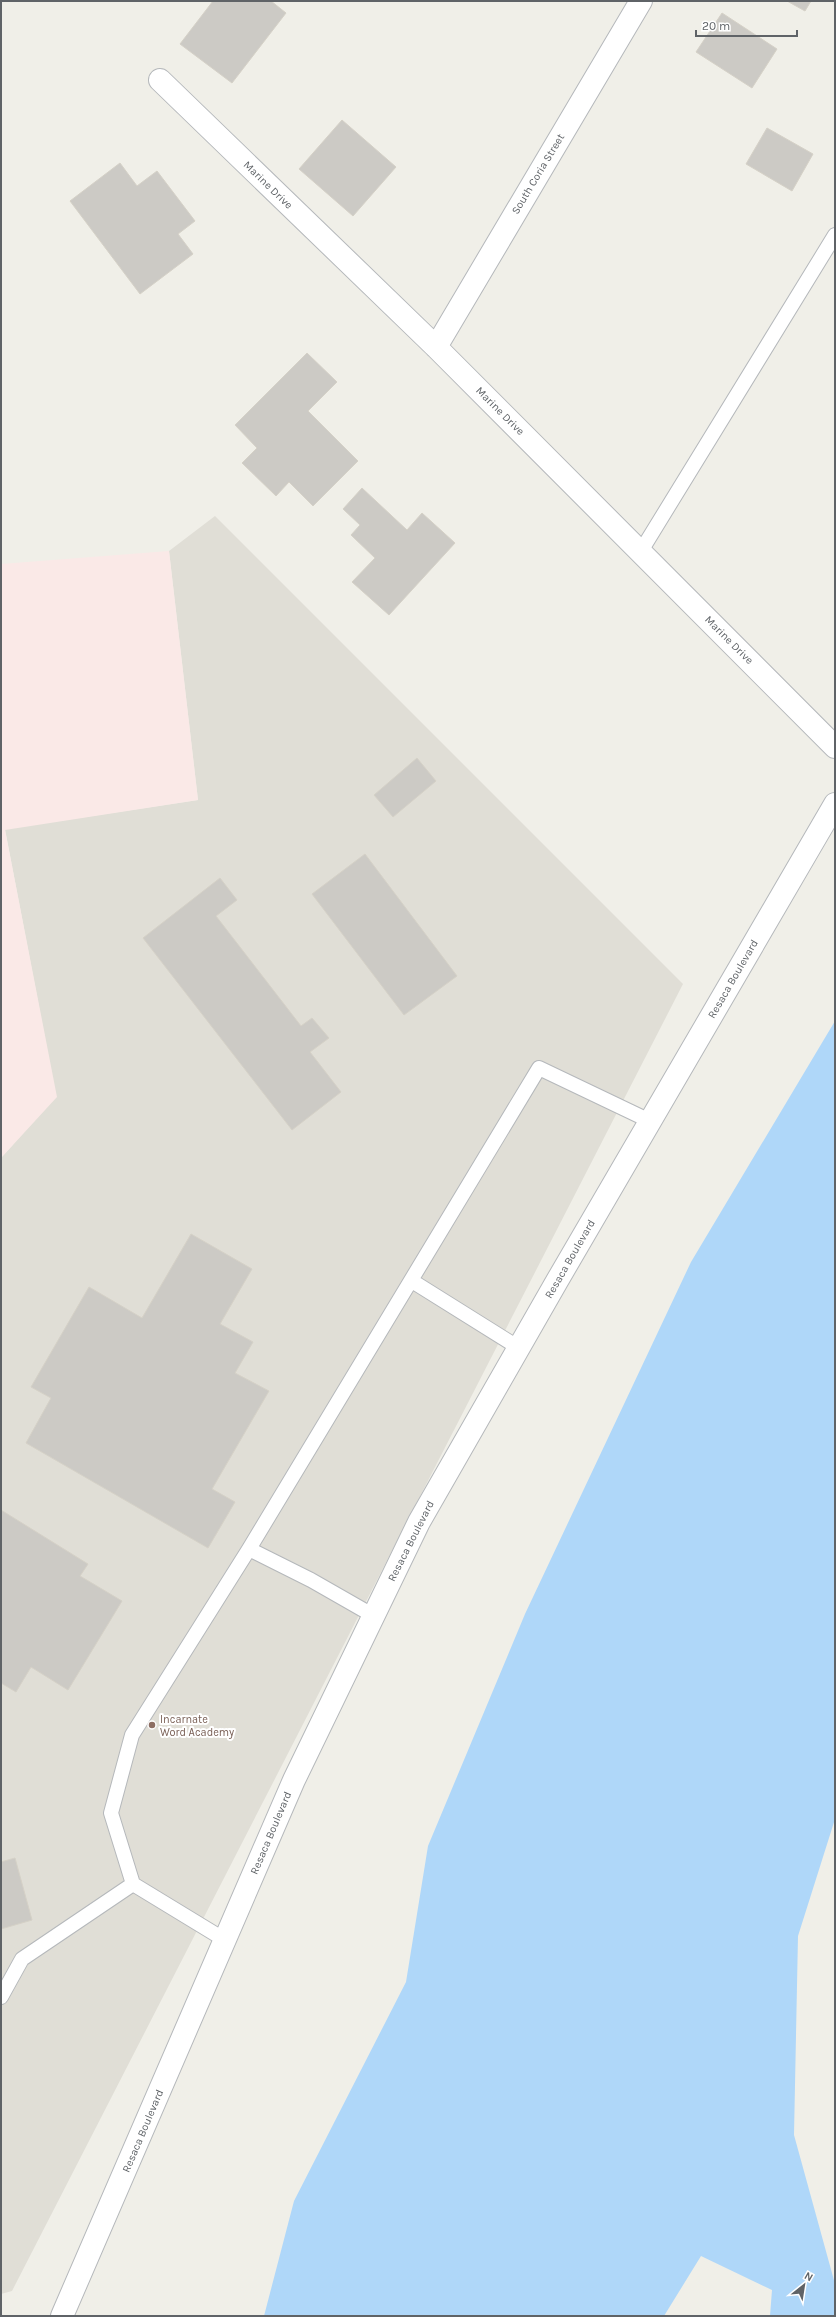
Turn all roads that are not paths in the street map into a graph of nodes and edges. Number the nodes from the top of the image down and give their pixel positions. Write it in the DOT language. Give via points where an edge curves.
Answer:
graph roads {
  1 [pos="641,1"];
  2 [pos="160,80"];
  3 [pos="835,235"];
  4 [pos="436,347"];
  5 [pos="641,551"];
  6 [pos="835,747"];
  7 [pos="835,804"];
  8 [pos="650,1121"];
  9 [pos="412,1281"];
  10 [pos="518,1348"];
  11 [pos="249,1549"];
  12 [pos="374,1616"];
  13 [pos="132,1884"];
  14 [pos="225,1940"];
  15 [pos="1,1997"];
  16 [pos="62,2316"];
  1 -- 4 [label="street, South Coria Street"];
  2 -- 4 [label="street, Marine Drive"];
  3 -- 5 [label="lane"];
  4 -- 5 [label="street, Marine Drive"];
  5 -- 6 [label="street, Marine Drive"];
  7 -- 8 [label="street, Resaca Boulevard"];
  8 -- 9 [label="lane" via="539,1068"];
  8 -- 10 [label="street, Resaca Boulevard"];
  9 -- 10 [label="lane"];
  9 -- 11 [label="lane"];
  10 -- 12 [label="street, Resaca Boulevard" via="419,1522"];
  11 -- 12 [label="lane"];
  11 -- 13 [label="lane" via="132,1735 112,1813"];
  12 -- 14 [label="street, Resaca Boulevard" via="294,1780"];
  13 -- 14 [label="lane"];
  13 -- 15 [label="lane" via="22,1959"];
  14 -- 16 [label="street, Resaca Boulevard"];
}
